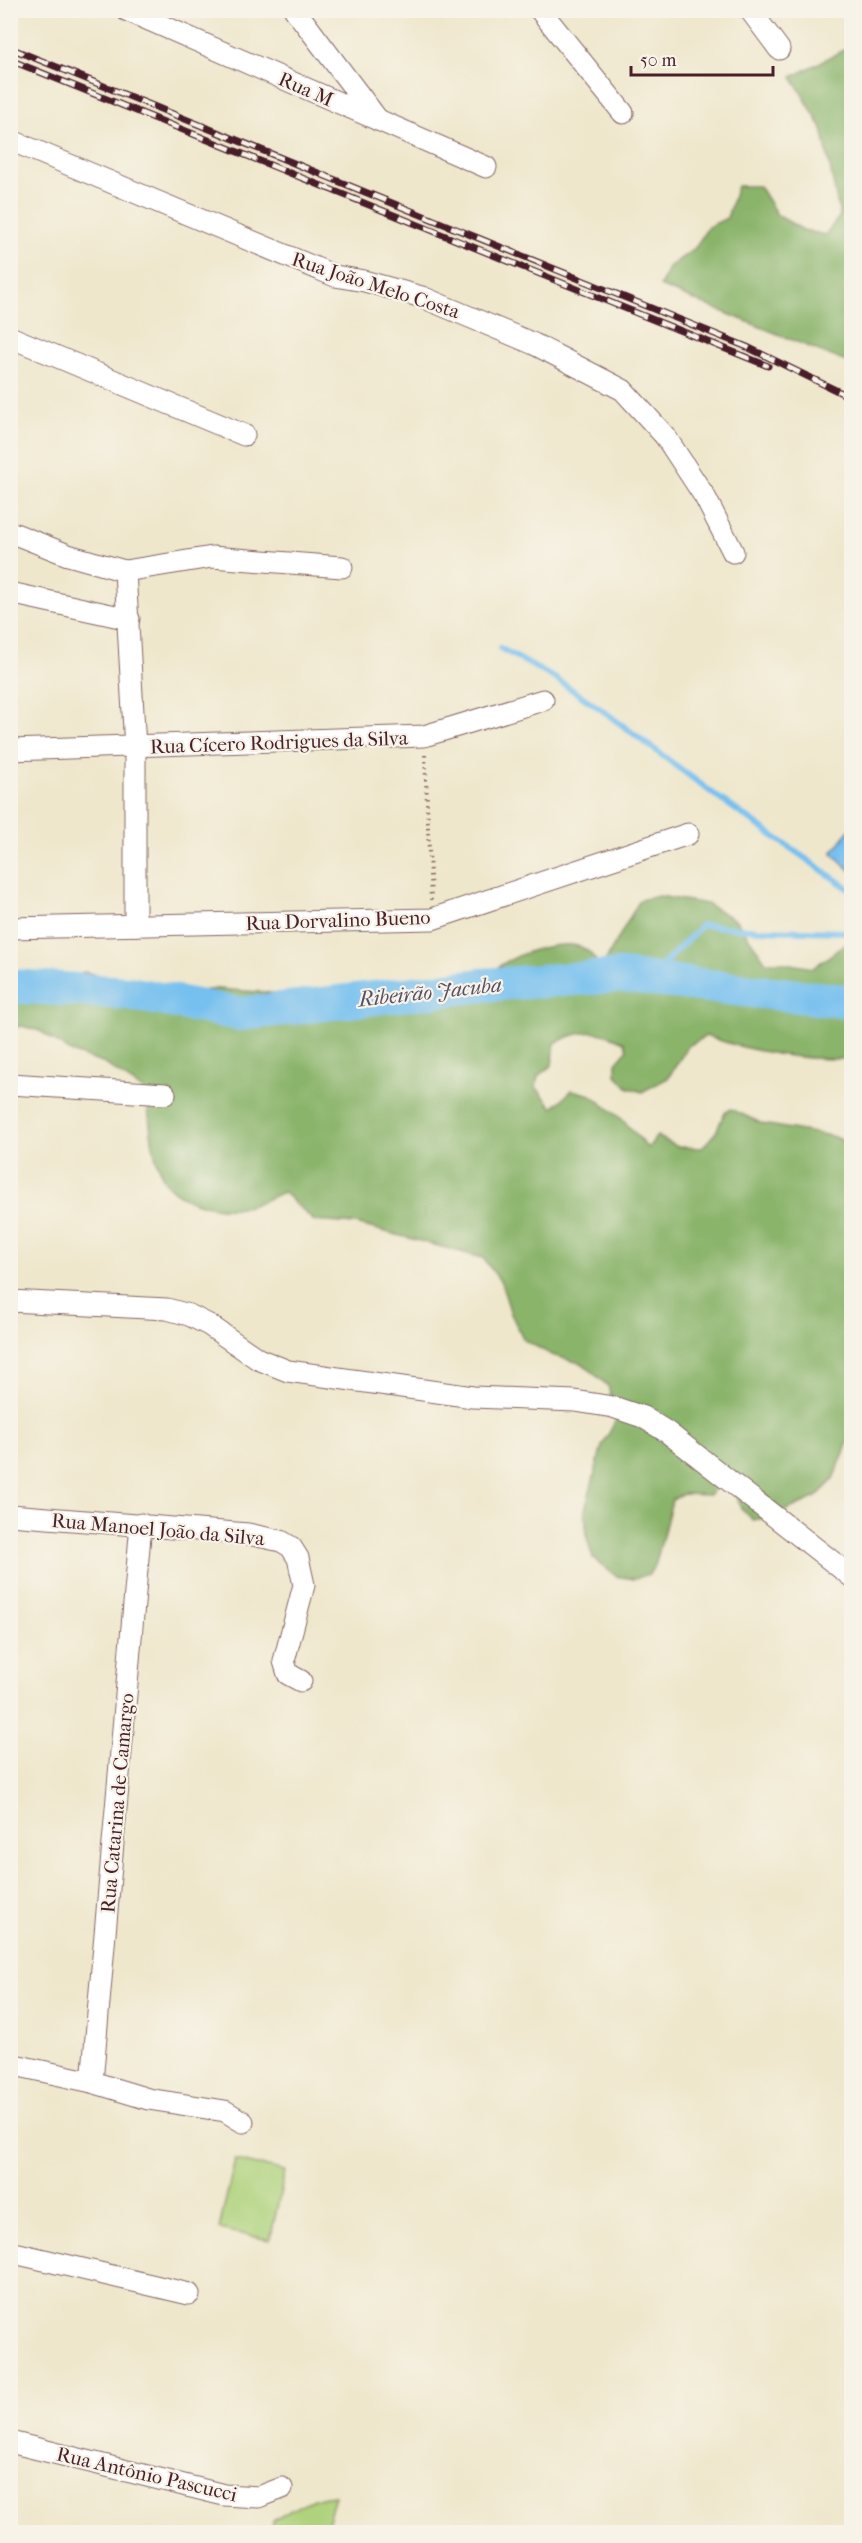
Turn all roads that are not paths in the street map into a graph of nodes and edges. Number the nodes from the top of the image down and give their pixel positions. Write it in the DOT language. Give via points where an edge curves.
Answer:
graph roads {
  1 [pos="126,10"];
  2 [pos="295,10"];
  3 [pos="540,10"];
  4 [pos="750,10"];
  5 [pos="779,49"];
  6 [pos="623,114"];
  7 [pos="379,121"];
  8 [pos="10,140"];
  9 [pos="486,167"];
  10 [pos="10,337"];
  11 [pos="244,435"];
  12 [pos="10,532"];
  13 [pos="733,552"];
  14 [pos="342,567"];
  15 [pos="125,571"];
  16 [pos="10,593"];
  17 [pos="129,619"];
  18 [pos="543,700"];
  19 [pos="135,748"];
  20 [pos="10,750"];
  21 [pos="688,834"];
  22 [pos="135,925"];
  23 [pos="10,928"];
  24 [pos="10,1084"];
  25 [pos="165,1094"];
  26 [pos="10,1301"];
  27 [pos="10,1515"];
  28 [pos="141,1524"];
  29 [pos="852,1576"];
  30 [pos="301,1681"];
  31 [pos="10,2064"];
  32 [pos="92,2082"];
  33 [pos="243,2122"];
  34 [pos="10,2252"];
  35 [pos="189,2294"];
  36 [pos="10,2442"];
  37 [pos="282,2488"];
  1 -- 7 [label="street, Rua M"];
  2 -- 7 [label="street"];
  3 -- 6 [label="street"];
  4 -- 5 [label="street"];
  7 -- 9 [label="street, Rua M"];
  8 -- 13 [label="street, Rua João Melo Costa" via="335,276 422,297 534,344 623,390 665,436 705,497"];
  10 -- 11 [label="street"];
  12 -- 15 [label="street" via="68,555"];
  14 -- 15 [label="street" via="212,557"];
  15 -- 17 [label="street"];
  16 -- 17 [label="street"];
  17 -- 19 [label="street"];
  18 -- 19 [label="street, Rua Cícero Rodrigues da Silva" via="424,736"];
  19 -- 20 [label="street, Rua Cícero Rodrigues da Silva"];
  19 -- 22 [label="street"];
  21 -- 22 [label="street, Rua Dorvalino Bueno" via="432,919"];
  22 -- 23 [label="street, Rua Dorvalino Bueno"];
  24 -- 25 [label="street"];
  26 -- 29 [label="street" via="167,1309 209,1325 258,1359 288,1371 473,1397 575,1401 613,1407 667,1432"];
  27 -- 28 [label="street, Rua Manoel João da Silva"];
  28 -- 30 [label="street, Rua Manoel João da Silva" via="248,1534 291,1547 298,1558 304,1585 284,1661 288,1674"];
  28 -- 32 [label="street, Rua Catarina de Camargo"];
  31 -- 32 [label="street"];
  32 -- 33 [label="street" via="148,2099 225,2110"];
  34 -- 35 [label="street"];
  36 -- 37 [label="street, Rua Antônio Pascucci" via="224,2495 259,2497"];
}
